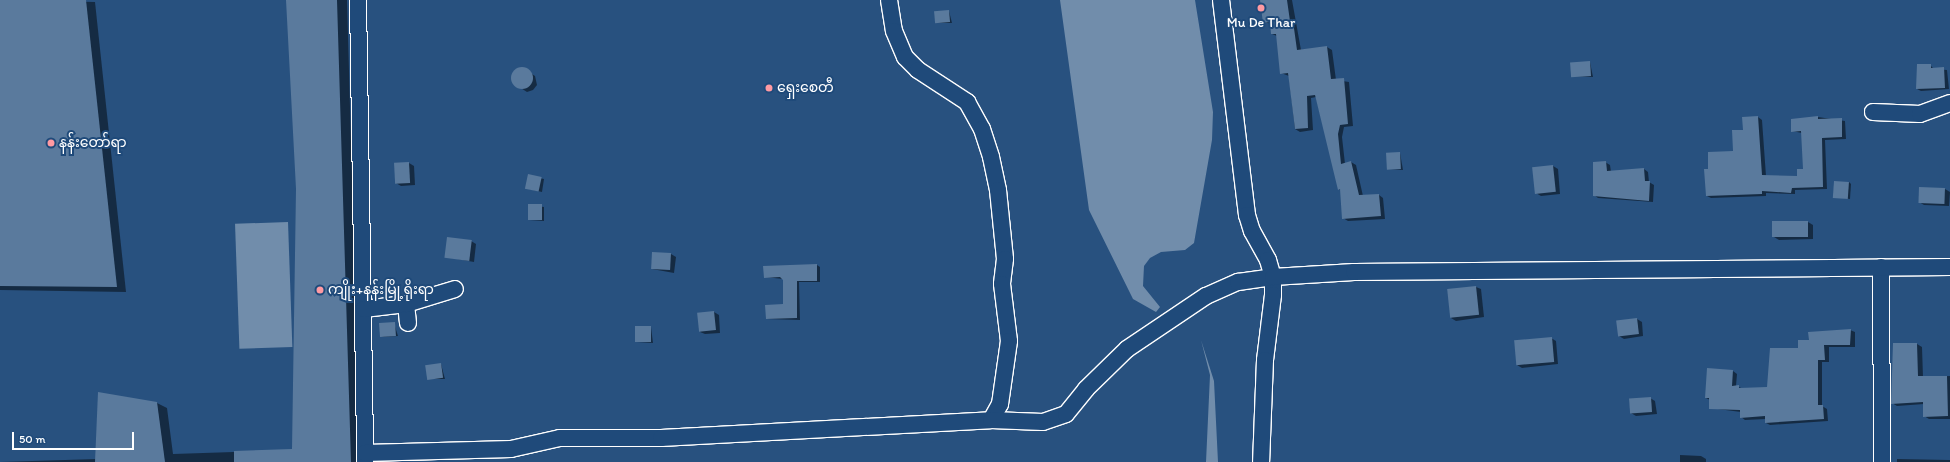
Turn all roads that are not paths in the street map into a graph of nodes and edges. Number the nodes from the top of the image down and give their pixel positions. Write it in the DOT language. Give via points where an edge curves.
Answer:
graph roads {
  1 [pos="358,0"];
  2 [pos="889,0"];
  3 [pos="1221,0"];
  4 [pos="1950,103"];
  5 [pos="1873,112"];
  6 [pos="1881,267"];
  7 [pos="1950,267"];
  8 [pos="1273,277"];
  9 [pos="455,289"];
  10 [pos="406,304"];
  11 [pos="364,309"];
  12 [pos="408,323"];
  13 [pos="991,420"];
  14 [pos="365,458"];
  15 [pos="1261,462"];
  16 [pos="1882,462"];
  1 -- 11 [label="street"];
  2 -- 13 [label="street" via="894,30 905,56 918,70 966,102 982,129 992,164 998,190 1005,259 1002,284 1009,340 1000,404"];
  3 -- 8 [label="street" via="1247,215"];
  4 -- 5 [label="street" via="1920,114"];
  6 -- 7 [label="street"];
  6 -- 8 [label="street" via="1354,272"];
  6 -- 16 [label="street"];
  8 -- 13 [label="street" via="1238,282 1206,296 1127,349 1061,416 1043,422"];
  8 -- 15 [label="street" via="1264,367"];
  9 -- 10 [label="street"];
  10 -- 11 [label="street"];
  10 -- 12 [label="street"];
  11 -- 14 [label="street"];
  13 -- 14 [label="street" via="661,438 560,438 511,449"];
}
